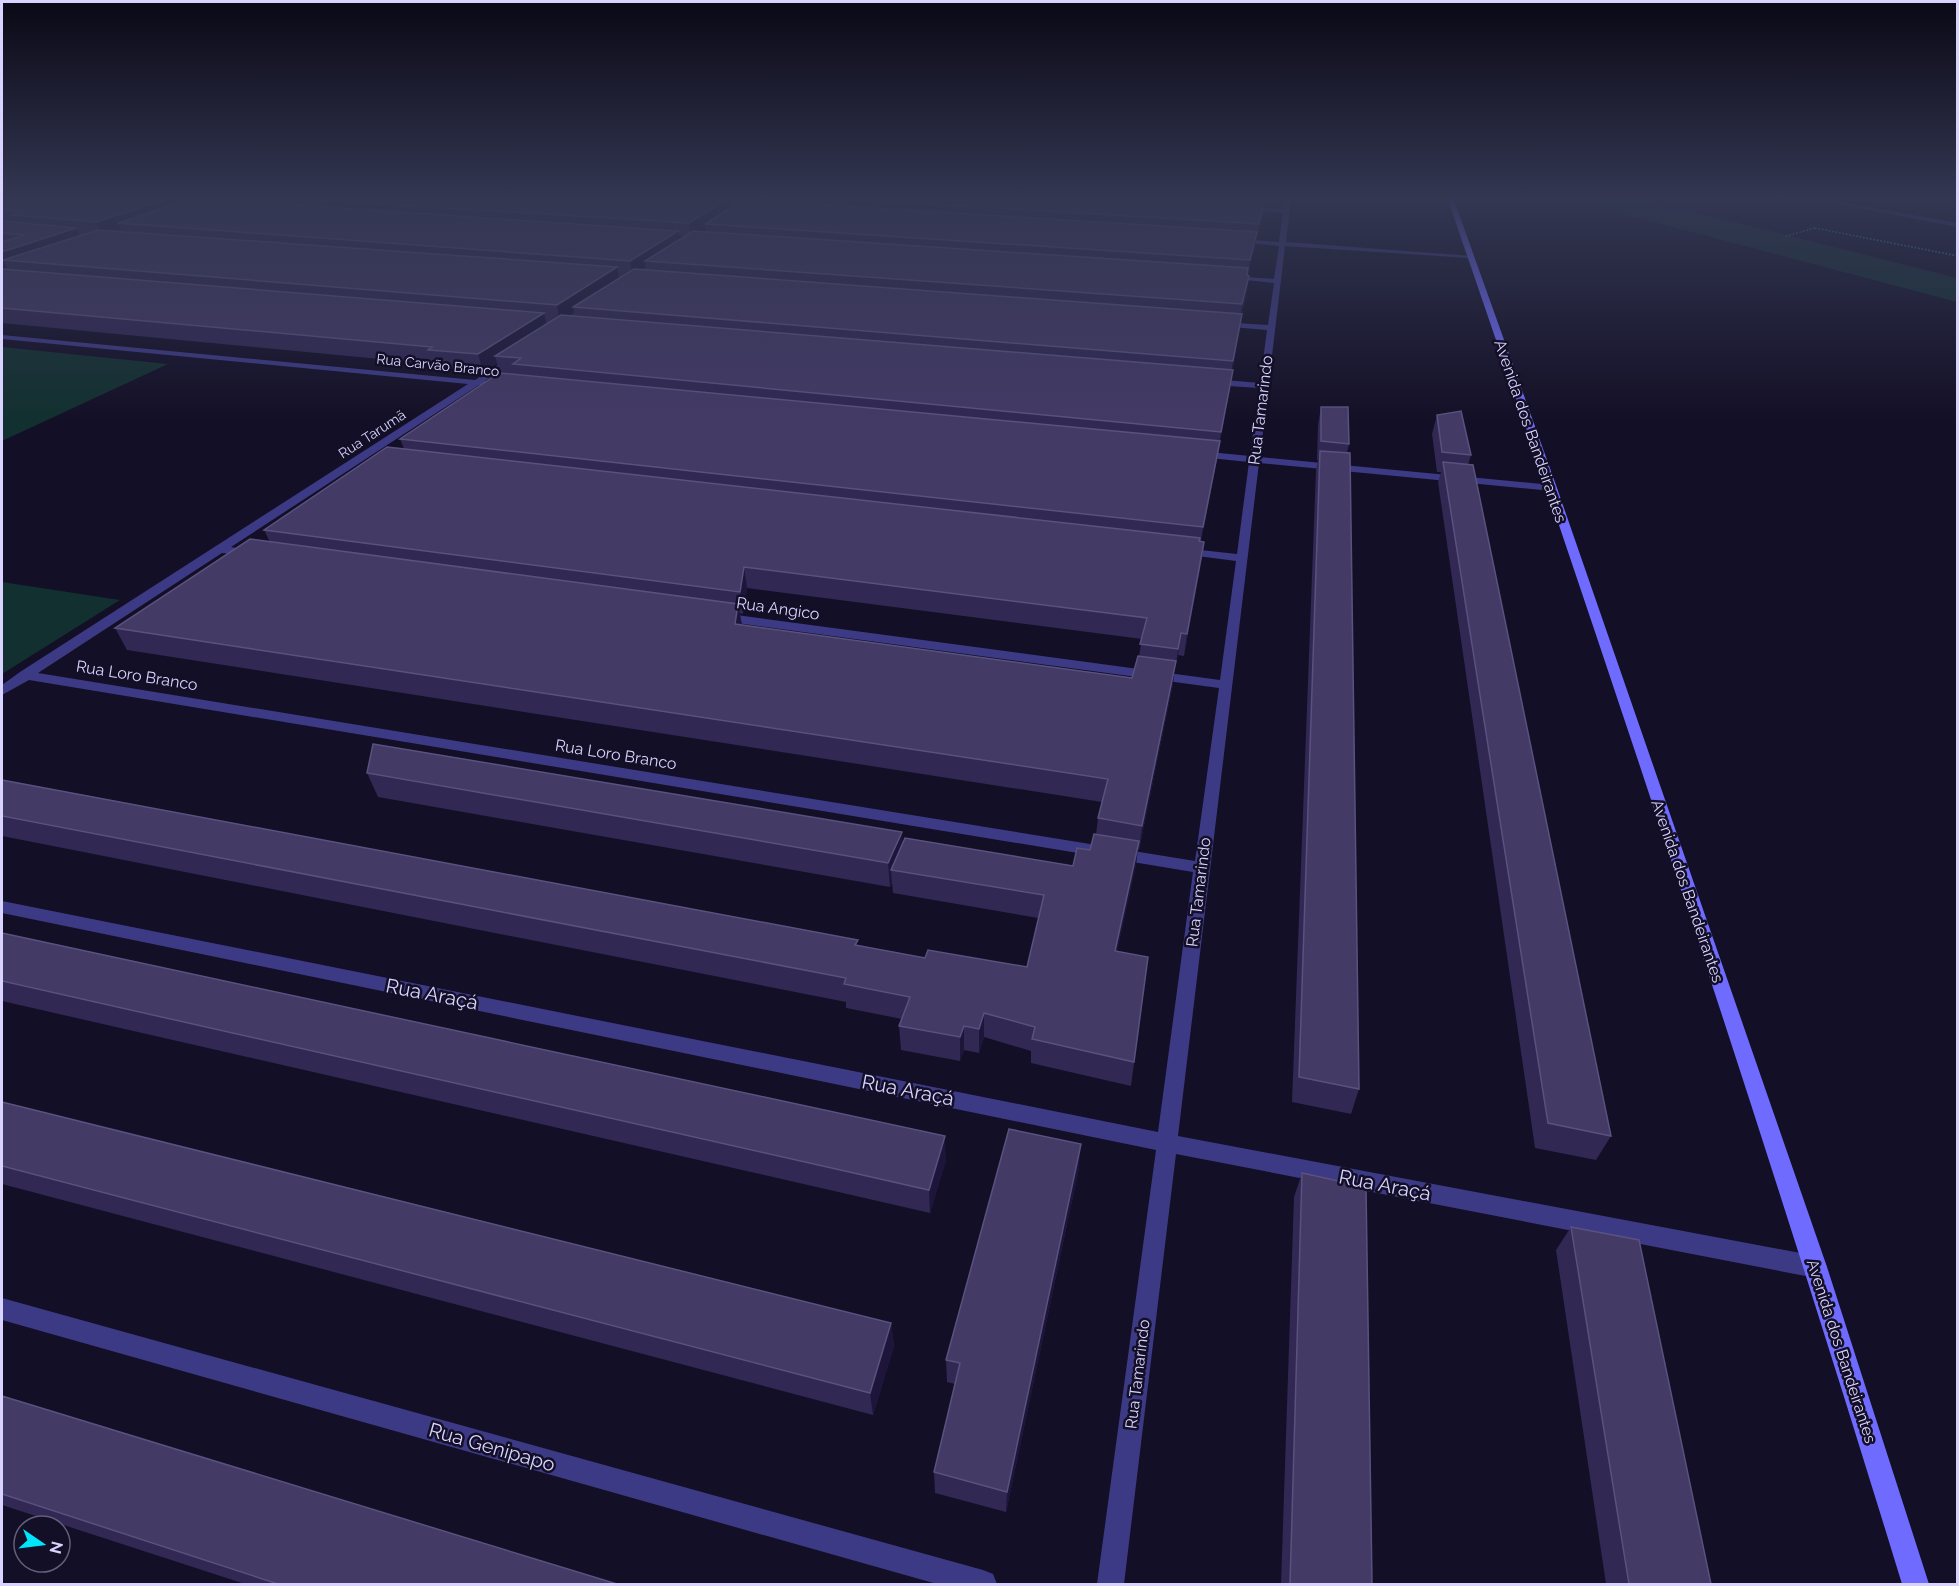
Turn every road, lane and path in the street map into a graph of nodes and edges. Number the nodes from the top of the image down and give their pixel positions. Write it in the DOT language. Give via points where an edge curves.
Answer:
graph roads {
  1 [pos="1278,274"];
  2 [pos="1475,274"];
  3 [pos="1218,277"];
  4 [pos="1277,281"];
  5 [pos="1212,324"];
  6 [pos="1271,328"];
  7 [pos="2,337"];
  8 [pos="525,351"];
  9 [pos="1204,381"];
  10 [pos="476,383"];
  11 [pos="511,386"];
  12 [pos="1264,386"];
  13 [pos="1183,453"];
  14 [pos="359,459"];
  15 [pos="1254,460"];
  16 [pos="382,461"];
  17 [pos="1552,488"];
  18 [pos="219,549"];
  19 [pos="1171,550"];
  20 [pos="267,555"];
  21 [pos="1242,558"];
  22 [pos="704,615"];
  23 [pos="25,675"];
  24 [pos="1225,685"];
  25 [pos="2,690"];
  26 [pos="1202,868"];
  27 [pos="2,907"];
  28 [pos="1166,1143"];
  29 [pos="1816,1268"];
  30 [pos="2,1310"];
  31 [pos="983,1584"];
  32 [pos="1110,1584"];
  33 [pos="1916,1584"];
  1 -- 4 [label="street, Rua Tamarindo"];
  2 -- 17 [label="street, Avenida dos Bandeirantes"];
  3 -- 4 [label="street"];
  4 -- 6 [label="street, Rua Tamarindo"];
  5 -- 6 [label="street"];
  6 -- 12 [label="street, Rua Tamarindo"];
  7 -- 10 [label="street, Rua Carvão Branco"];
  8 -- 10 [label="street, Rua Tarumã"];
  9 -- 12 [label="street"];
  10 -- 11 [label="street, Rua Carvão Branco"];
  10 -- 14 [label="street, Rua Tarumã"];
  12 -- 15 [label="street, Rua Tamarindo"];
  13 -- 15 [label="street"];
  14 -- 16 [label="street"];
  14 -- 18 [label="street, Rua Tarumã"];
  15 -- 17 [label="street"];
  15 -- 21 [label="street, Rua Tamarindo"];
  17 -- 29 [label="street, Avenida dos Bandeirantes"];
  18 -- 20 [label="street"];
  18 -- 23 [label="street, Rua Tarumã"];
  19 -- 21 [label="street"];
  21 -- 24 [label="street, Rua Tamarindo"];
  22 -- 24 [label="street, Rua Angico"];
  23 -- 25 [label="street, Rua Tarumã"];
  23 -- 26 [label="street, Rua Loro Branco"];
  24 -- 26 [label="street, Rua Tamarindo"];
  26 -- 28 [label="street, Rua Tamarindo"];
  27 -- 28 [label="street, Rua Araçá"];
  28 -- 29 [label="street, Rua Araçá"];
  28 -- 32 [label="street, Rua Tamarindo"];
  29 -- 33 [label="street, Avenida dos Bandeirantes"];
  30 -- 31 [label="street, Rua Genipapo"];
}
